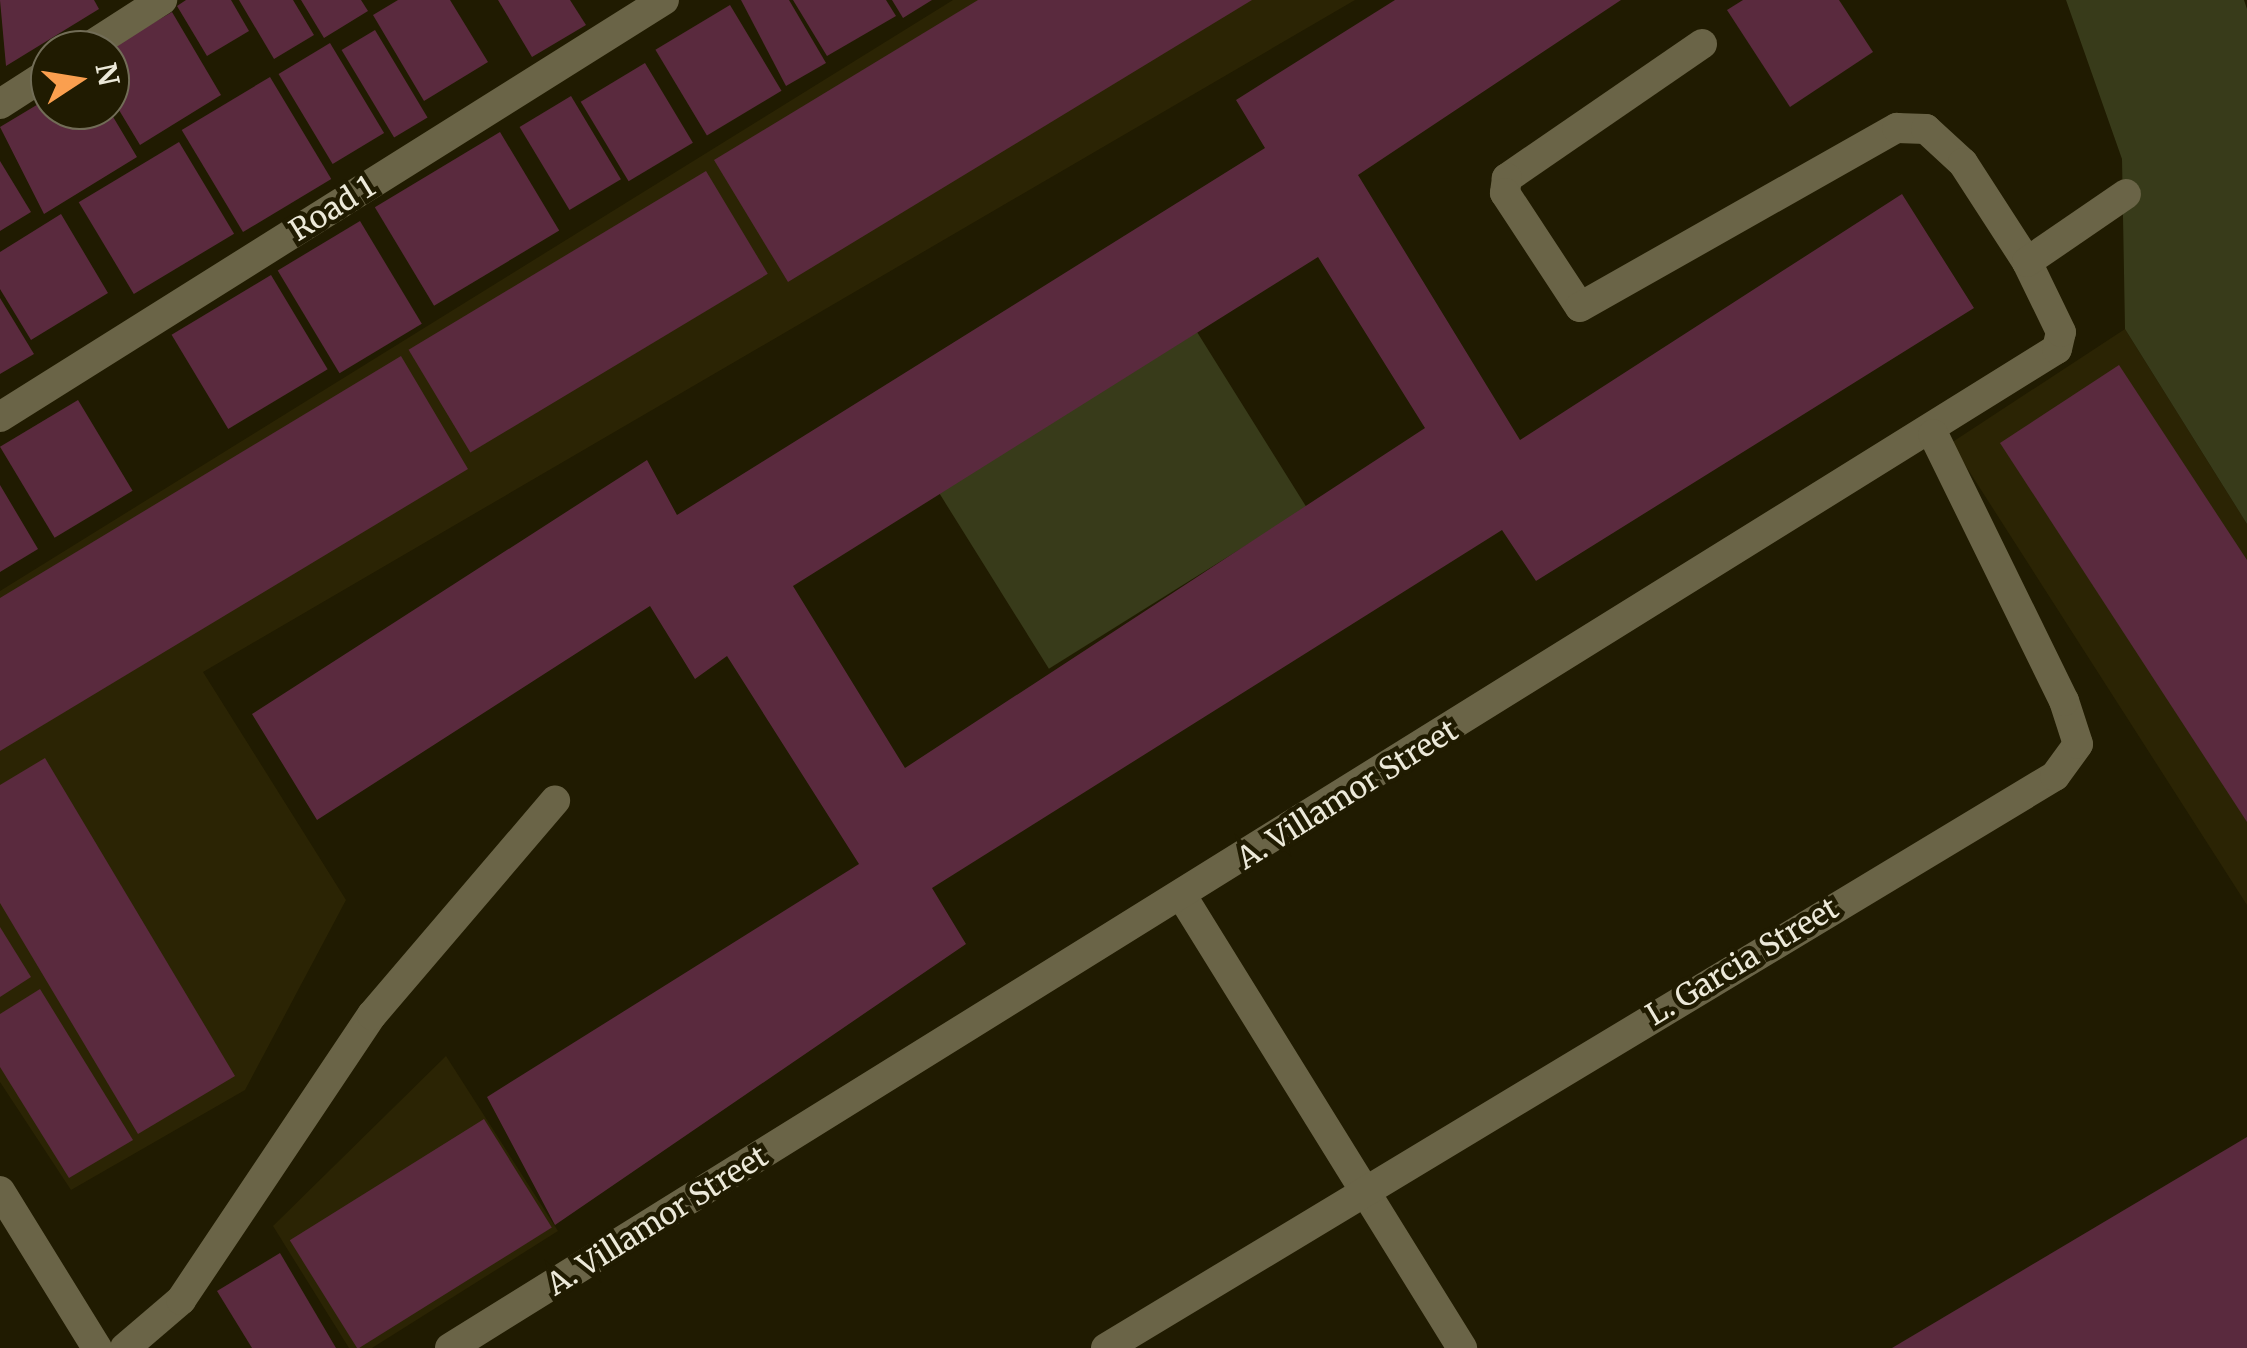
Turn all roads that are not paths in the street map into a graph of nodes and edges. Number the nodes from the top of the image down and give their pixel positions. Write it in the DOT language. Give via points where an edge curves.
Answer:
graph roads {
  1 [pos="162,0"];
  2 [pos="664,0"];
  3 [pos="115,30"];
  4 [pos="1702,44"];
  5 [pos="30,85"];
  6 [pos="0,104"];
  7 [pos="2126,194"];
  8 [pos="2027,262"];
  9 [pos="0,417"];
  10 [pos="1932,434"];
  11 [pos="555,801"];
  12 [pos="1182,896"];
  13 [pos="1362,1186"];
  14 [pos="0,1191"];
  15 [pos="97,1348"];
  16 [pos="126,1348"];
  17 [pos="450,1348"];
  18 [pos="1106,1348"];
  19 [pos="1462,1348"];
  1 -- 3 [label="street"];
  2 -- 9 [label="street, Road 1"];
  4 -- 8 [label="street, A. Villamor Street" via="1507,178 1505,192 1580,306 1897,128 1926,130 1964,163"];
  5 -- 6 [label="street"];
  7 -- 8 [label="street"];
  8 -- 10 [label="street, A. Villamor Street" via="2061,332 2057,349"];
  10 -- 12 [label="street, A. Villamor Street"];
  10 -- 13 [label="street, L. Garcia Street" via="2064,700 2078,744 2055,776"];
  11 -- 16 [label="street" via="372,1015 181,1300"];
  12 -- 13 [label="street"];
  12 -- 17 [label="street, A. Villamor Street"];
  13 -- 18 [label="street, L. Garcia Street"];
  13 -- 19 [label="street"];
  14 -- 15 [label="street"];
}
